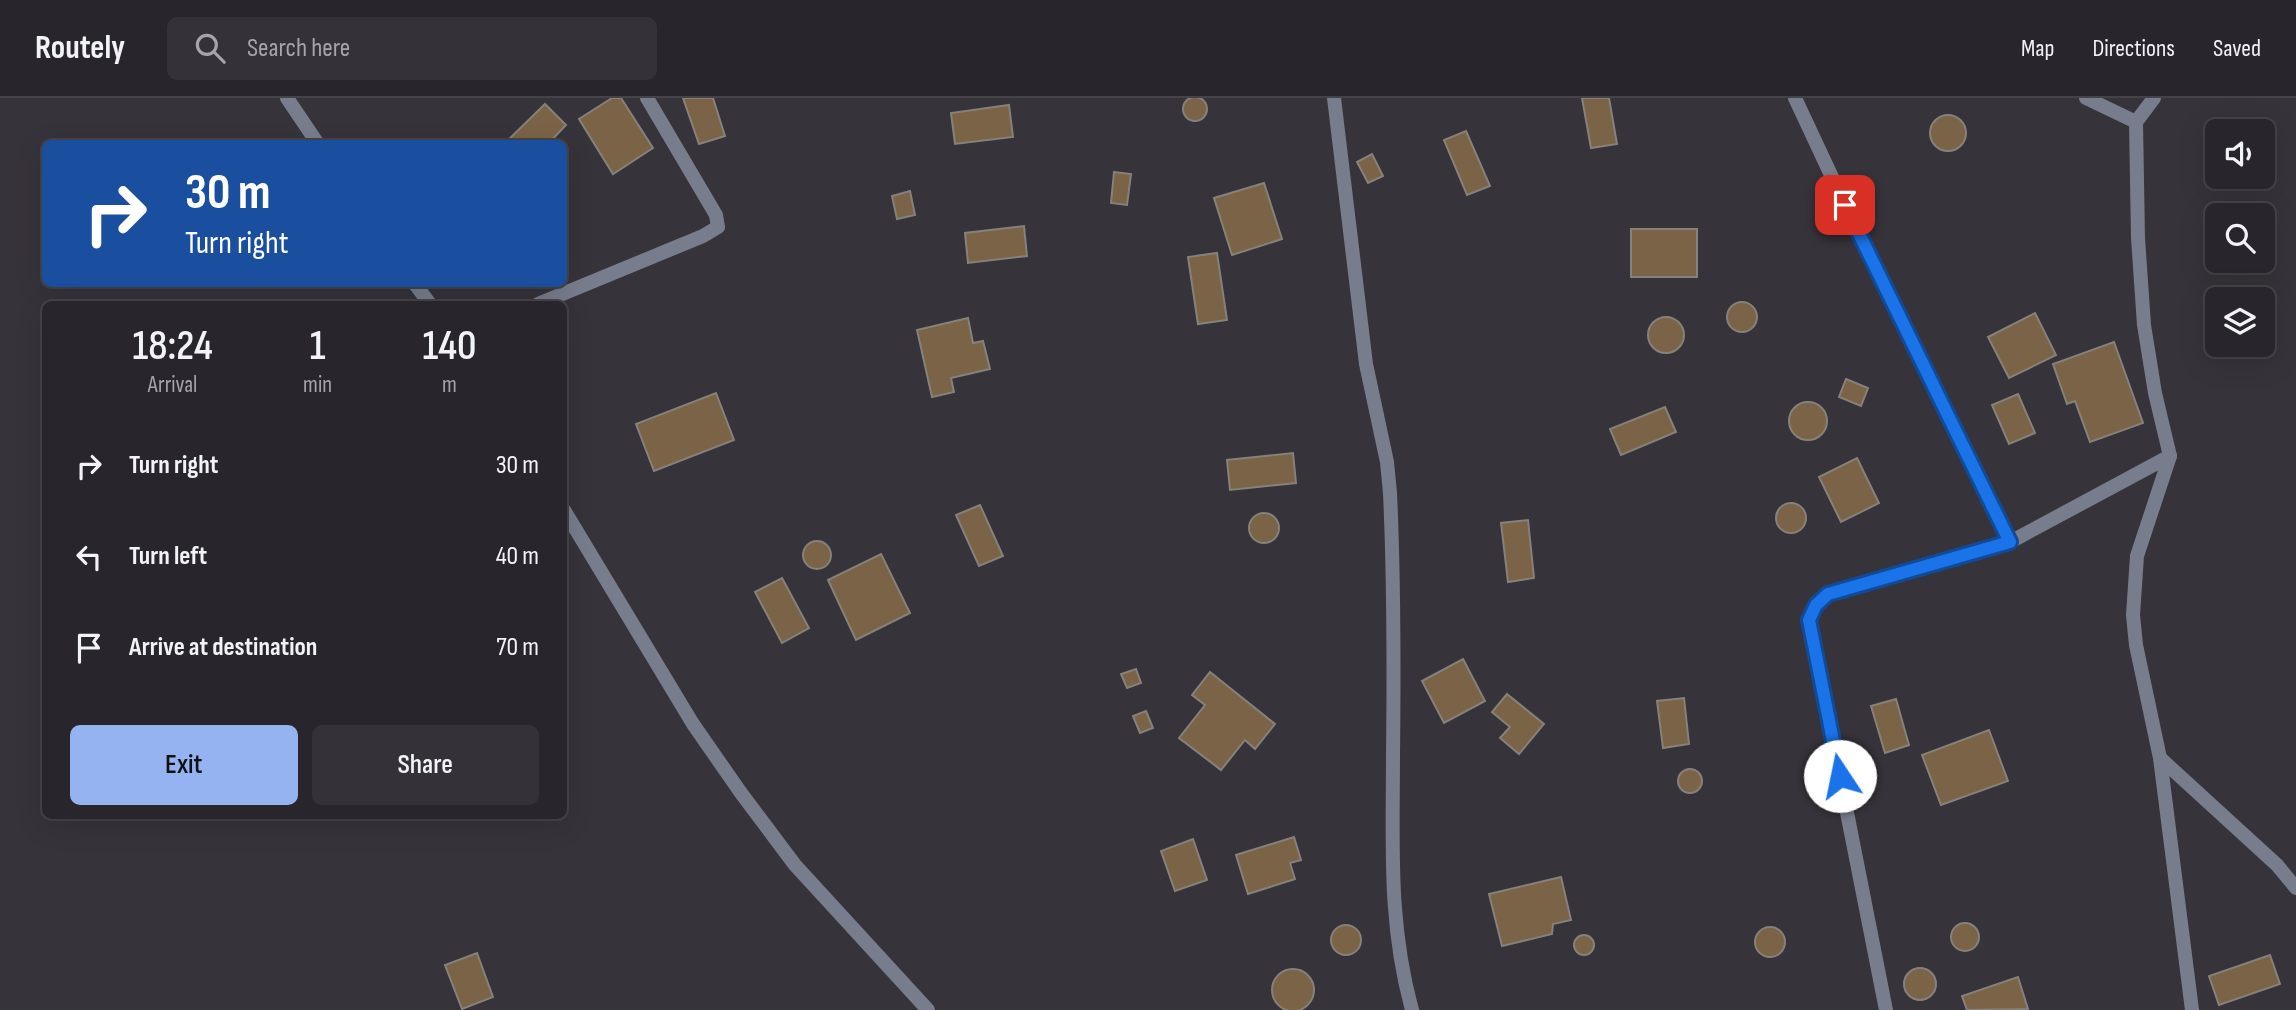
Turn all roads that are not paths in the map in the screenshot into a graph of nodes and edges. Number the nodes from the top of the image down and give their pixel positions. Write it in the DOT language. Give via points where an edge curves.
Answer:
graph roads {
  1 [pos="287,98"];
  2 [pos="647,98"];
  3 [pos="1334,98"];
  4 [pos="1795,98"];
  5 [pos="2086,98"];
  6 [pos="2154,98"];
  7 [pos="2136,122"];
  8 [pos="315,140"];
  9 [pos="545,301"];
  10 [pos="2170,456"];
  11 [pos="567,515"];
  12 [pos="2010,542"];
  13 [pos="2160,758"];
  14 [pos="2296,888"];
  15 [pos="928,1010"];
  16 [pos="1412,1010"];
  17 [pos="1886,1010"];
  18 [pos="2192,1010"];
  1 -- 8 [label="street"];
  2 -- 9 [label="street" via="716,215 718,227"];
  3 -- 16 [label="street" via="1366,364 1390,493 1392,880 1397,945"];
  4 -- 12 [label="street"];
  5 -- 7 [label="street"];
  6 -- 7 [label="street"];
  7 -- 10 [label="street" via="2144,325"];
  10 -- 12 [label="street"];
  10 -- 13 [label="street" via="2137,556 2134,583 2136,646"];
  11 -- 15 [label="street" via="671,690 741,793 795,865"];
  12 -- 17 [label="street" via="1828,594 1809,620"];
  13 -- 14 [label="street"];
  13 -- 18 [label="street"];
}
